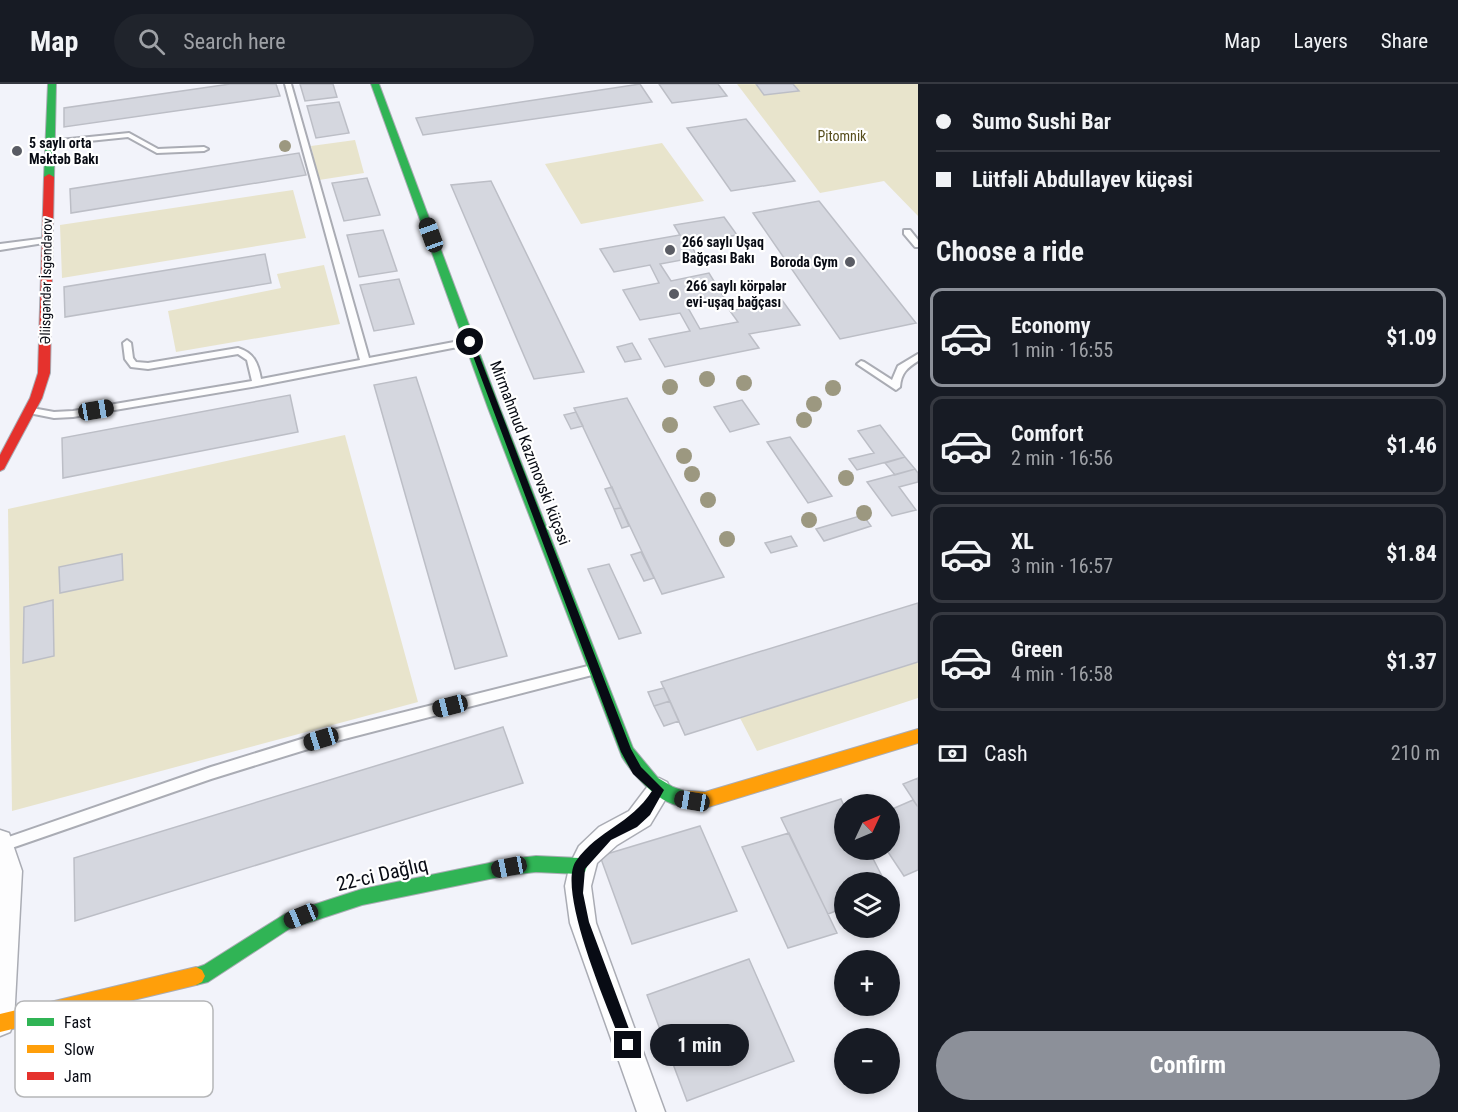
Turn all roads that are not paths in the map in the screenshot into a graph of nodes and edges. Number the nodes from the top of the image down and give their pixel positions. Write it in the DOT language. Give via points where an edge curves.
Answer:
graph roads {
  1 [pos="52,84"];
  2 [pos="288,84"];
  3 [pos="375,84"];
  4 [pos="50,143"];
  5 [pos="204,149"];
  6 [pos="907,232"];
  7 [pos="47,240"];
  8 [pos="918,245"];
  9 [pos="0,247"];
  10 [pos="470,342"];
  11 [pos="127,343"];
  12 [pos="918,357"];
  13 [pos="365,361"];
  14 [pos="861,364"];
  15 [pos="257,383"];
  16 [pos="32,411"];
  17 [pos="0,466"];
  18 [pos="596,669"];
  19 [pos="918,736"];
  20 [pos="659,790"];
  21 [pos="1,844"];
  22 [pos="579,866"];
  23 [pos="92,1001"];
  24 [pos="15,1019"];
  25 [pos="0,1023"];
  26 [pos="651,1112"];
  1 -- 4 [label="street, Əliisgəndər İsgəndərov"];
  2 -- 13 [label="lane"];
  3 -- 10 [label="street, Mirmahmud Kazımovski küçəsi"];
  4 -- 5 [label="lane" via="129,135 157,151"];
  4 -- 7 [label="street, Əliisgəndər İsgəndərov"];
  6 -- 8 [label="lane"];
  7 -- 9 [label="lane"];
  7 -- 16 [label="street, Əliisgəndər İsgəndərov" via="44,373"];
  10 -- 13 [label="lane"];
  10 -- 18 [label="street, Mirmahmud Kazımovski küçəsi"];
  11 -- 15 [label="lane" via="134,365 247,353"];
  12 -- 14 [label="lane" via="900,368 896,387"];
  13 -- 15 [label="lane"];
  15 -- 16 [label="lane" via="73,414"];
  16 -- 17 [label="street, Əliisgəndər İsgəndərov"];
  18 -- 20 [label="street, Mirmahmud Kazımovski küçəsi" via="627,752 637,770"];
  18 -- 21 [label="lane" via="321,739"];
  19 -- 20 [label="street" via="705,800 676,798"];
  20 -- 22 [label="street" via="646,811 633,823 607,836"];
  21 -- 25 [label="street" via="9,871"];
  22 -- 23 [label="street, 22-ci Dağlıq" via="509,867 362,897 285,922 208,973"];
  22 -- 26 [label="street" via="577,893 583,922"];
  24 -- 25 [label="street, 22-ci Dağlıq"];
}
